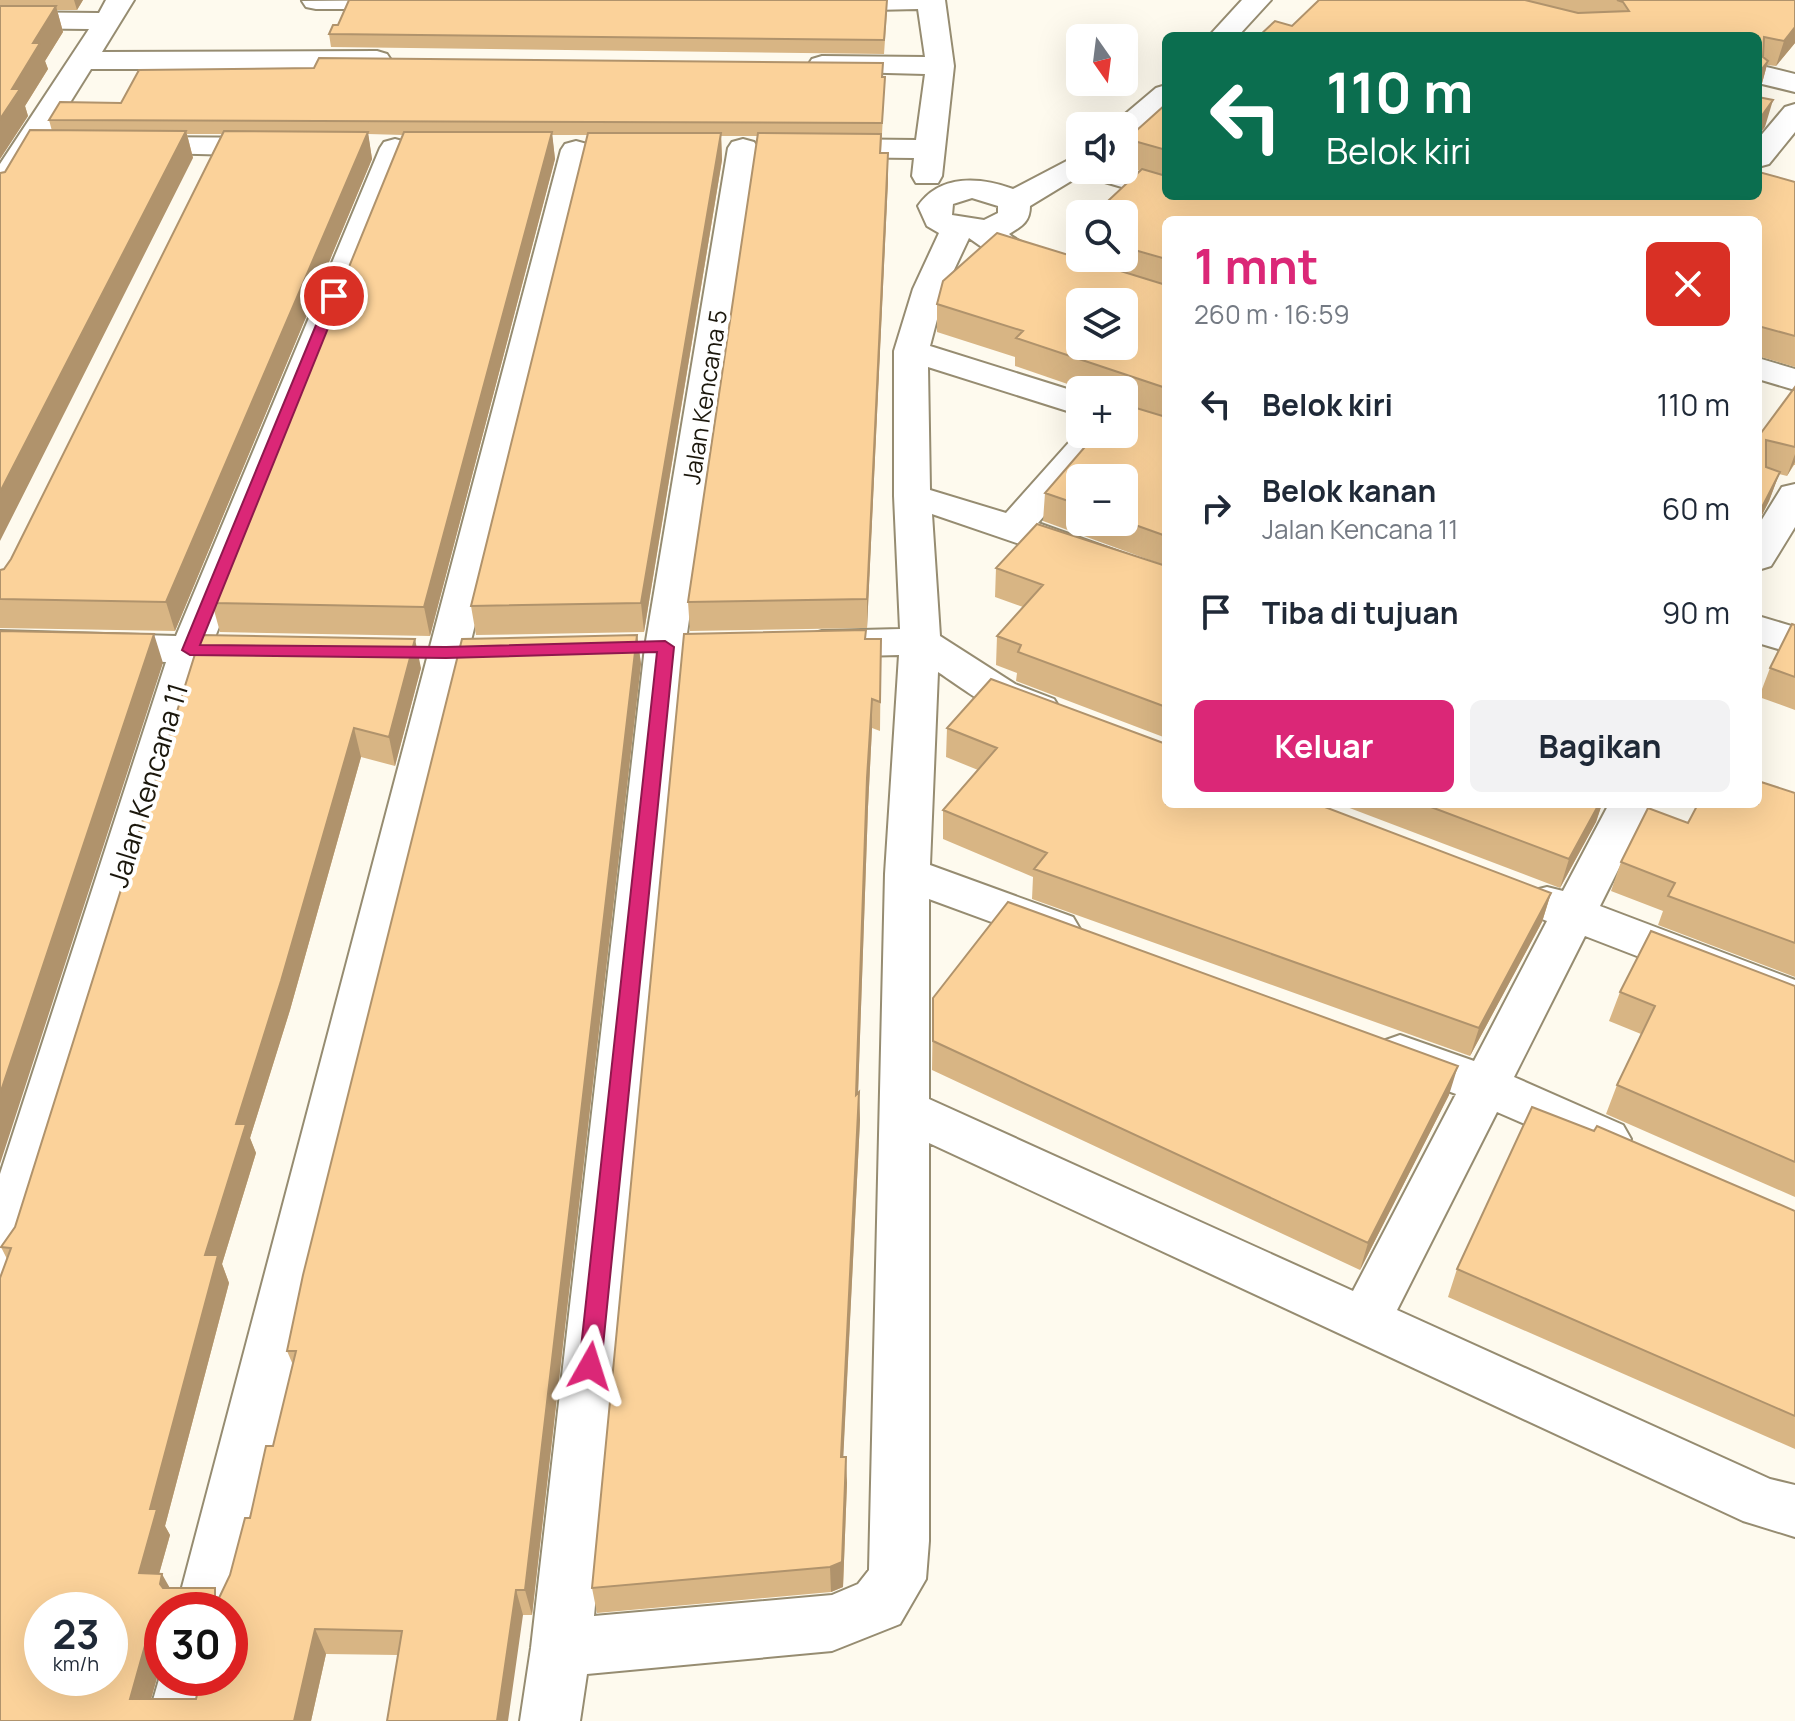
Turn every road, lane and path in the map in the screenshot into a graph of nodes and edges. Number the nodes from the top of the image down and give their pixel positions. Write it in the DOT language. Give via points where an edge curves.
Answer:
graph roads {
  1 [pos="931,0"];
  2 [pos="1257,0"];
  3 [pos="444,1"];
  4 [pos="795,3"];
  5 [pos="0,20"];
  6 [pos="305,24"];
  7 [pos="102,30"];
  8 [pos="1228,30"];
  9 [pos="1261,32"];
  10 [pos="0,39"];
  11 [pos="399,60"];
  12 [pos="796,64"];
  13 [pos="940,66"];
  14 [pos="1762,75"];
  15 [pos="1795,83"];
  16 [pos="1162,97"];
  17 [pos="1795,113"];
  18 [pos="1138,117"];
  19 [pos="98,146"];
  20 [pos="306,148"];
  21 [pos="395,148"];
  22 [pos="930,149"];
  23 [pos="576,150"];
  24 [pos="1762,153"];
  25 [pos="1066,175"];
  26 [pos="1138,183"];
  27 [pos="0,190"];
  28 [pos="1162,190"];
  29 [pos="947,194"];
  30 [pos="1014,202"];
  31 [pos="971,230"];
  32 [pos="1078,275"];
  33 [pos="911,351"];
  34 [pos="1762,369"];
  35 [pos="1795,380"];
  36 [pos="1066,400"];
  37 [pos="1084,448"];
  38 [pos="1762,483"];
  39 [pos="1795,494"];
  40 [pos="912,496"];
  41 [pos="1014,527"];
  42 [pos="1762,551"];
  43 [pos="1162,581"];
  44 [pos="1762,630"];
  45 [pos="1795,641"];
  46 [pos="920,642"];
  47 [pos="0,644"];
  48 [pos="792,644"];
  49 [pos="190,650"];
  50 [pos="286,651"];
  51 [pos="493,651"];
  52 [pos="430,652"];
  53 [pos="1070,721"];
  54 [pos="1628,808"];
  55 [pos="907,874"];
  56 [pos="1503,886"];
  57 [pos="1575,913"];
  58 [pos="1100,944"];
  59 [pos="1795,999"];
  60 [pos="1366,1042"];
  61 [pos="1485,1085"];
  62 [pos="905,1110"];
  63 [pos="1640,1154"];
  64 [pos="0,1254"];
  65 [pos="1365,1320"];
  66 [pos="1795,1511"];
  67 [pos="209,1592"];
  68 [pos="561,1648"];
  69 [pos="183,1696"];
  70 [pos="177,1721"];
  71 [pos="550,1721"];
  1 -- 4 [label="street"];
  1 -- 13 [label="street"];
  2 -- 8 [label="street"];
  3 -- 6 [label="street"];
  5 -- 7 [label="street"];
  6 -- 7 [label="street"];
  6 -- 11 [label="street"];
  7 -- 10 [label="street"];
  7 -- 27 [label="street" via="39,145"];
  8 -- 9 [label="street"];
  12 -- 13 [label="street"];
  13 -- 22 [label="street"];
  14 -- 15 [label="street"];
  16 -- 18 [label="street"];
  17 -- 24 [label="street"];
  19 -- 20 [label="street" via="210,161"];
  21 -- 49 [label="street, Jalan Kencana 11"];
  22 -- 29 [label="street" via="926,180"];
  22 -- 68 [label="street, Jalan Kencana 5" via="755,148 666,647"];
  23 -- 52 [label="street"];
  25 -- 30 [label="street"];
  26 -- 28 [label="street"];
  29 -- 30 [label="street" via="985,189"];
  29 -- 31 [label="street" via="934,206 938,219"];
  30 -- 31 [label="street" via="1014,217 997,228"];
  31 -- 32 [label="street" via="1019,257"];
  31 -- 33 [label="street" via="929,289"];
  33 -- 36 [label="street"];
  33 -- 40 [label="street"];
  34 -- 35 [label="street"];
  37 -- 41 [label="street"];
  38 -- 39 [label="street"];
  39 -- 42 [label="street"];
  40 -- 41 [label="street"];
  40 -- 46 [label="street"];
  41 -- 43 [label="street"];
  44 -- 45 [label="street"];
  46 -- 48 [label="street"];
  46 -- 53 [label="street" via="1001,694"];
  46 -- 55 [label="street"];
  47 -- 49 [label="street"];
  49 -- 50 [label="street"];
  49 -- 64 [label="street, Jalan Kencana 11"];
  51 -- 52 [label="street"];
  52 -- 67 [label="street"];
  54 -- 57 [label="street"];
  55 -- 58 [label="street"];
  55 -- 62 [label="street"];
  56 -- 57 [label="street"];
  57 -- 59 [label="street"];
  57 -- 61 [label="street"];
  60 -- 61 [label="street"];
  61 -- 63 [label="street"];
  61 -- 65 [label="street"];
  62 -- 65 [label="street"];
  62 -- 68 [label="street" via="897,1579 879,1604 832,1623"];
  65 -- 66 [label="street" via="1763,1503"];
  68 -- 71 [label="street, Jalan Kencana 5"];
  69 -- 70 [label="street"];
}
